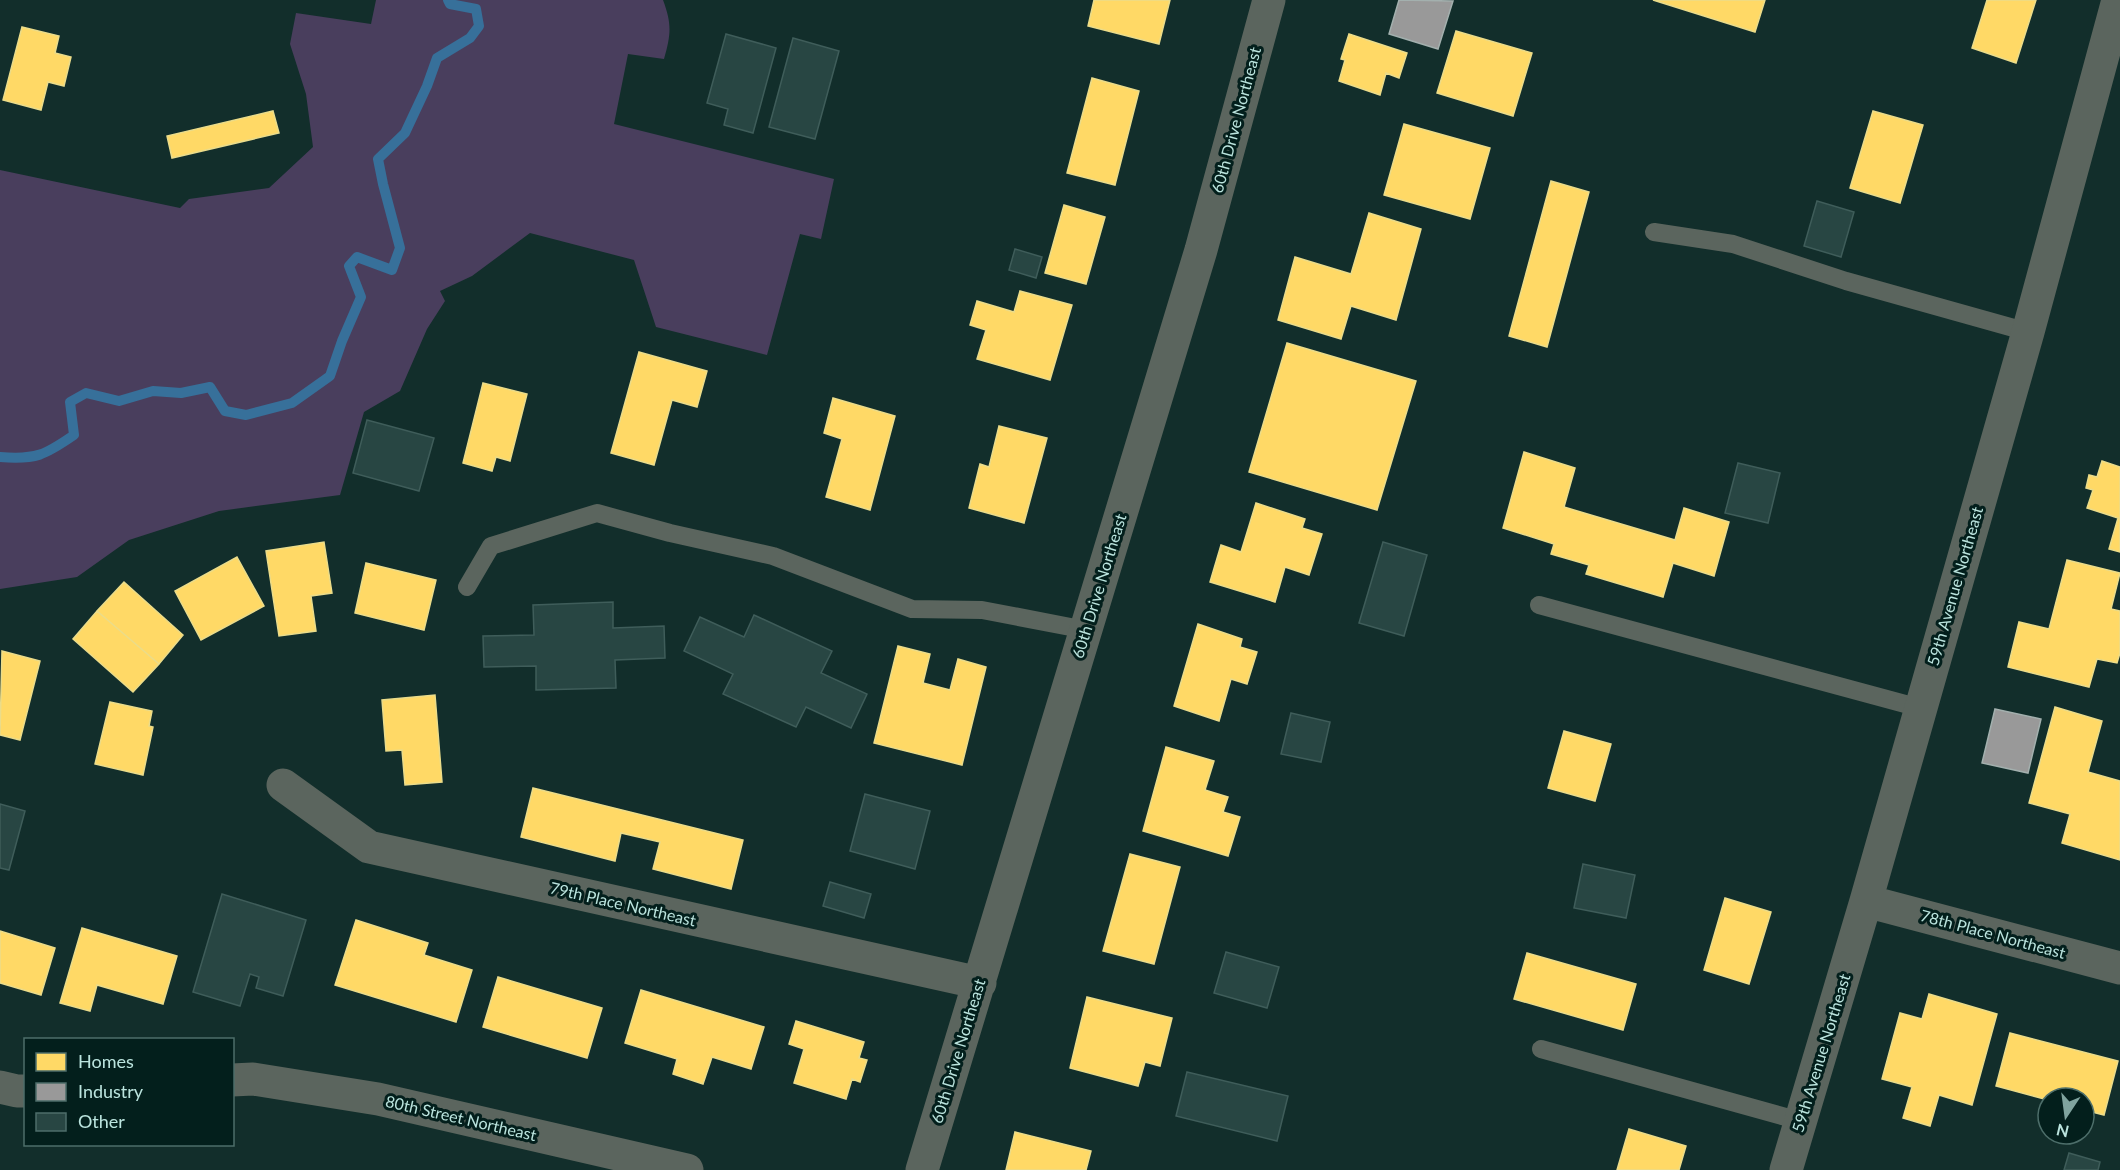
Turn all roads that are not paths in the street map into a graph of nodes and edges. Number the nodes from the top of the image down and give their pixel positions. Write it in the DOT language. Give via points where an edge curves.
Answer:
graph roads {
  1 [pos="1269,0"];
  2 [pos="2118,0"];
  3 [pos="1654,231"];
  4 [pos="2028,332"];
  5 [pos="467,587"];
  6 [pos="1539,605"];
  7 [pos="1086,630"];
  8 [pos="1920,708"];
  9 [pos="284,785"];
  10 [pos="1866,901"];
  11 [pos="2120,968"];
  12 [pos="980,983"];
  13 [pos="1541,1049"];
  14 [pos="234,1080"];
  15 [pos="0,1087"];
  16 [pos="24,1091"];
  17 [pos="1800,1121"];
  18 [pos="687,1170"];
  19 [pos="922,1170"];
  20 [pos="1786,1170"];
  1 -- 7 [label="street, 60th Drive Northeast" via="1201,250"];
  2 -- 4 [label="street, 59th Avenue Northeast"];
  3 -- 4 [label="lane" via="1733,244 1846,281"];
  4 -- 8 [label="street, 59th Avenue Northeast"];
  5 -- 7 [label="lane" via="491,546 597,513 773,556 912,609 982,610"];
  6 -- 8 [label="lane"];
  7 -- 12 [label="street, 60th Drive Northeast"];
  8 -- 10 [label="street, 59th Avenue Northeast"];
  9 -- 12 [label="street, 79th Place Northeast" via="369,847"];
  10 -- 11 [label="street, 78th Place Northeast"];
  10 -- 17 [label="street, 59th Avenue Northeast"];
  12 -- 19 [label="street, 60th Drive Northeast"];
  13 -- 17 [label="lane"];
  14 -- 18 [label="street, 80th Street Northeast" via="253,1079 378,1099"];
  15 -- 16 [label="street"];
  17 -- 20 [label="street, 59th Avenue Northeast"];
}
